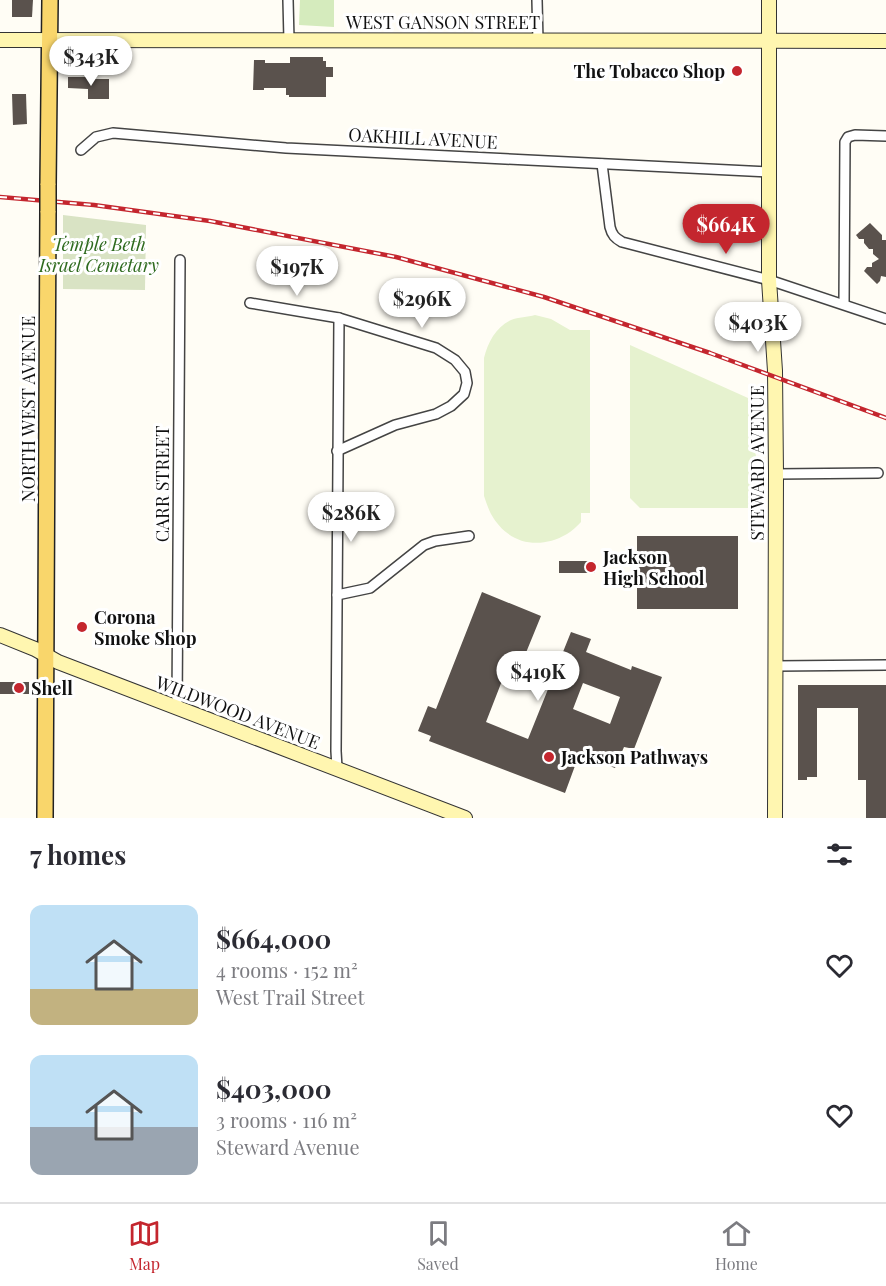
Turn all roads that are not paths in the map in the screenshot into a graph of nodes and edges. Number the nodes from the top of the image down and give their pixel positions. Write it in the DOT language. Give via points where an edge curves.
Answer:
graph roads {
  1 [pos="50,0"];
  2 [pos="288,0"];
  3 [pos="537,0"];
  4 [pos="769,0"];
  5 [pos="0,40"];
  6 [pos="50,40"];
  7 [pos="289,40"];
  8 [pos="769,40"];
  9 [pos="538,41"];
  10 [pos="886,41"];
  11 [pos="886,136"];
  12 [pos="81,150"];
  13 [pos="602,164"];
  14 [pos="769,172"];
  15 [pos="180,260"];
  16 [pos="769,280"];
  17 [pos="250,303"];
  18 [pos="844,304"];
  19 [pos="339,318"];
  20 [pos="886,319"];
  21 [pos="337,451"];
  22 [pos="878,473"];
  23 [pos="776,474"];
  24 [pos="469,536"];
  25 [pos="337,595"];
  26 [pos="0,635"];
  27 [pos="46,656"];
  28 [pos="886,665"];
  29 [pos="776,666"];
  30 [pos="177,708"];
  31 [pos="337,768"];
  32 [pos="45,818"];
  33 [pos="465,818"];
  34 [pos="775,818"];
  1 -- 6 [label="main road, NORTH WEST AVENUE"];
  2 -- 7 [label="street"];
  3 -- 9 [label="street"];
  4 -- 8 [label="street, STEWARD AVENUE"];
  5 -- 6 [label="street, WEST GANSON STREET"];
  6 -- 7 [label="street, WEST GANSON STREET"];
  6 -- 27 [label="main road, NORTH WEST AVENUE, bridge"];
  7 -- 9 [label="street, WEST GANSON STREET"];
  8 -- 9 [label="street, WEST GANSON STREET"];
  8 -- 10 [label="street, WEST GANSON STREET"];
  8 -- 14 [label="street, STEWARD AVENUE"];
  11 -- 18 [label="street" via="855,135 845,142"];
  12 -- 13 [label="street, OAKHILL AVENUE" via="96,137 113,134 286,148"];
  13 -- 14 [label="street, OAKHILL AVENUE"];
  13 -- 16 [label="street" via="615,239"];
  14 -- 16 [label="street, STEWARD AVENUE"];
  15 -- 30 [label="street, CARR STREET"];
  16 -- 18 [label="street"];
  16 -- 23 [label="street, STEWARD AVENUE"];
  17 -- 19 [label="street"];
  18 -- 20 [label="street"];
  19 -- 21 [label="street"];
  19 -- 21 [label="street" via="436,348 455,360 465,372 467,383 464,394 436,414 395,425"];
  21 -- 25 [label="street"];
  22 -- 23 [label="street"];
  23 -- 29 [label="street, STEWARD AVENUE"];
  24 -- 25 [label="street" via="424,545 370,588"];
  25 -- 31 [label="street"];
  26 -- 27 [label="street, WILDWOOD AVENUE"];
  27 -- 30 [label="street, WILDWOOD AVENUE"];
  27 -- 32 [label="main road, NORTH WEST AVENUE"];
  28 -- 29 [label="street"];
  29 -- 34 [label="street, STEWARD AVENUE"];
  30 -- 31 [label="street, WILDWOOD AVENUE"];
  31 -- 33 [label="street, WILDWOOD AVENUE"];
}
